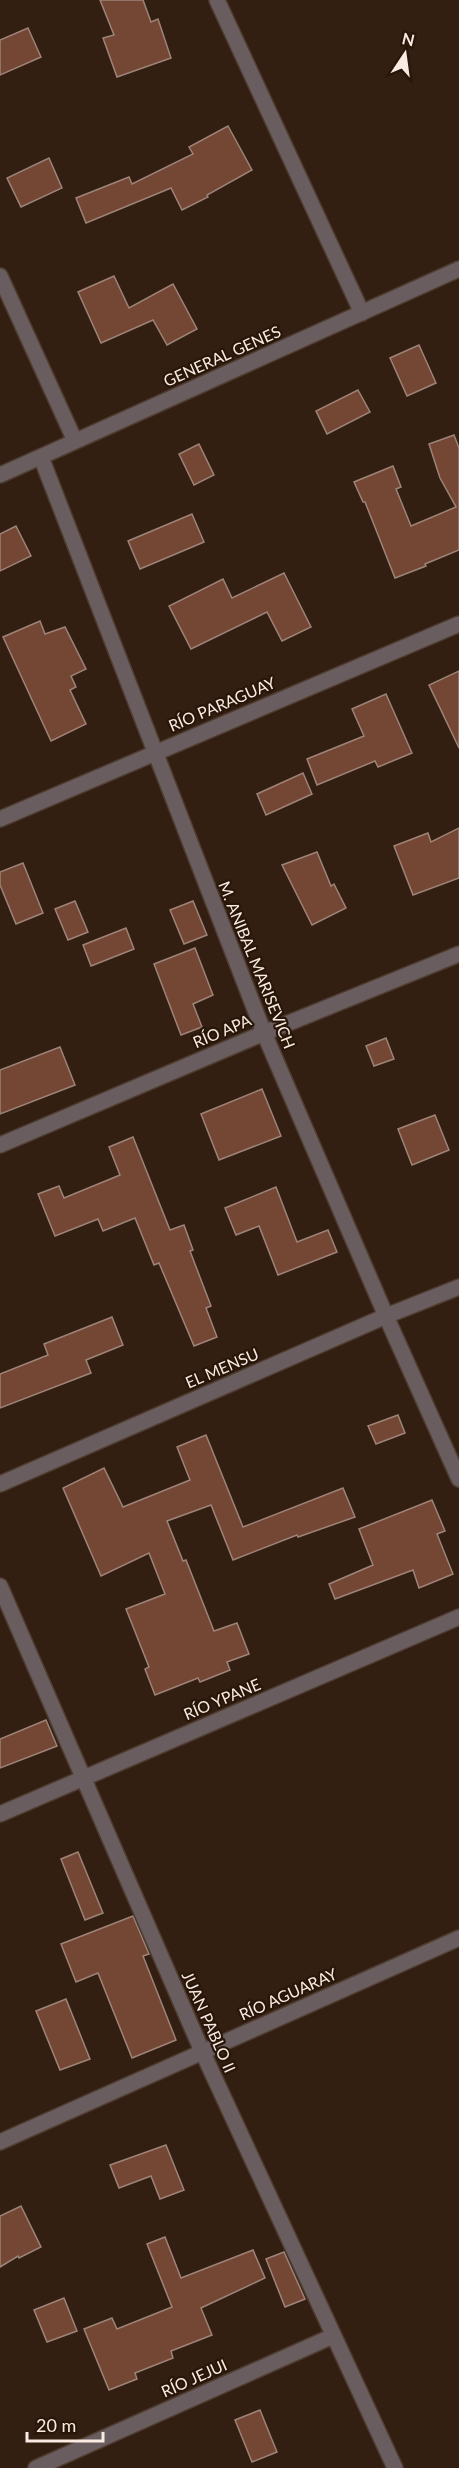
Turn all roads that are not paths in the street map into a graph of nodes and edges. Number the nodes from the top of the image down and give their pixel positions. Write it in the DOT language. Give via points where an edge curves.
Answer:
graph roads {
  1 [pos="217,0"];
  2 [pos="459,269"];
  3 [pos="0,276"];
  4 [pos="362,313"];
  5 [pos="75,441"];
  6 [pos="41,457"];
  7 [pos="0,475"];
  8 [pos="459,624"];
  9 [pos="154,752"];
  10 [pos="0,819"];
  11 [pos="459,954"];
  12 [pos="264,1033"];
  13 [pos="0,1145"];
  14 [pos="459,1287"];
  15 [pos="386,1316"];
  16 [pos="459,1479"];
  17 [pos="0,1484"];
  18 [pos="0,1586"];
  19 [pos="459,1617"];
  20 [pos="82,1778"];
  21 [pos="0,1814"];
  22 [pos="459,1938"];
  23 [pos="202,2051"];
  24 [pos="0,2142"];
  25 [pos="333,2336"];
  26 [pos="36,2468"];
  27 [pos="395,2468"];
  1 -- 4 [label="street"];
  2 -- 4 [label="street, GENERAL GENES"];
  3 -- 5 [label="street"];
  4 -- 5 [label="street, GENERAL GENES"];
  5 -- 6 [label="street, GENERAL GENES"];
  6 -- 7 [label="street, GENERAL GENES"];
  6 -- 9 [label="street, M. ANIBAL MARISEVICH"];
  8 -- 9 [label="street, RÍO PARAGUAY"];
  9 -- 10 [label="street, RÍO PARAGUAY"];
  9 -- 12 [label="street, M. ANIBAL MARISEVICH"];
  11 -- 12 [label="street, RÍO APA"];
  12 -- 13 [label="street, RÍO APA"];
  12 -- 15 [label="street, M. ANIBAL MARISEVICH"];
  14 -- 15 [label="street, EL MENSU"];
  15 -- 16 [label="street, M. ANIBAL MARISEVICH"];
  15 -- 17 [label="street, EL MENSU"];
  18 -- 20 [label="street, JUAN PABLO II"];
  19 -- 20 [label="street, RÍO YPANE"];
  20 -- 21 [label="street, RÍO YPANE"];
  20 -- 23 [label="street, JUAN PABLO II"];
  22 -- 23 [label="street, RÍO AGUARAY"];
  23 -- 24 [label="street, RÍO AGUARAY"];
  23 -- 25 [label="street, JUAN PABLO II"];
  25 -- 26 [label="street, RÍO JEJUI"];
  25 -- 27 [label="street, JUAN PABLO II"];
}
